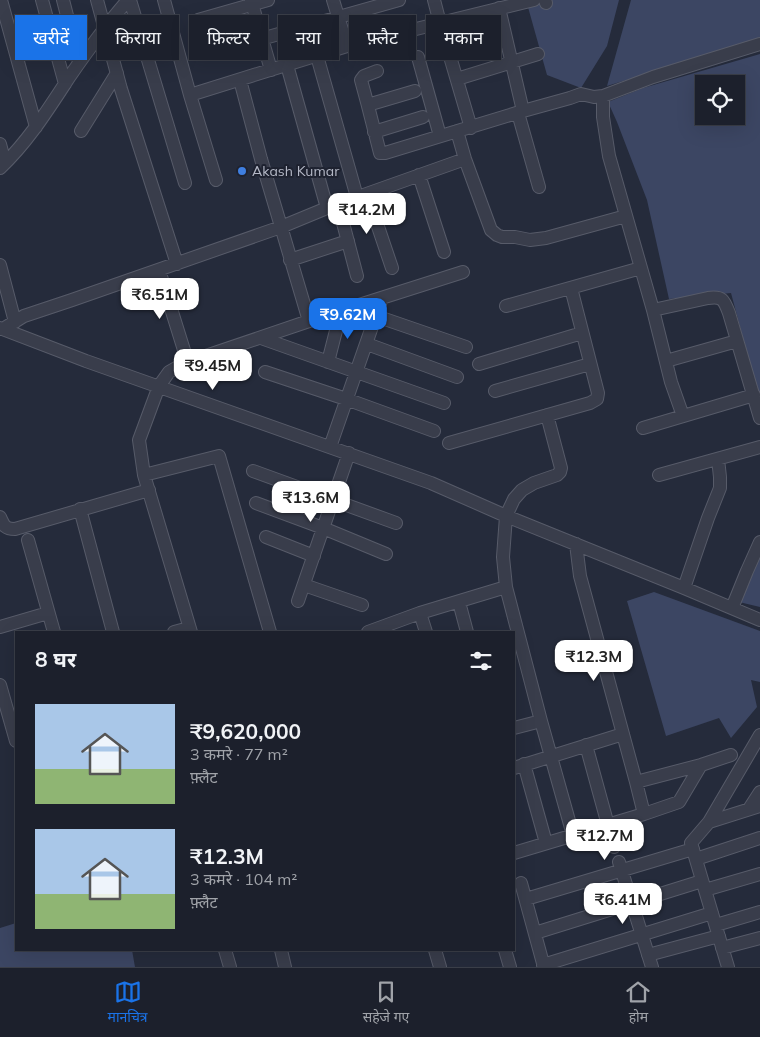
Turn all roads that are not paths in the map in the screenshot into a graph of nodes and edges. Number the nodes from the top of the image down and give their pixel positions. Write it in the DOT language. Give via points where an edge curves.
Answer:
graph roads {
  1 [pos="1,0"];
  2 [pos="42,0"];
  3 [pos="63,0"];
  4 [pos="97,0"];
  5 [pos="129,0"];
  6 [pos="164,0"];
  7 [pos="268,0"];
  8 [pos="334,0"];
  9 [pos="399,0"];
  10 [pos="434,0"];
  11 [pos="542,1"];
  12 [pos="252,2"];
  13 [pos="499,8"];
  14 [pos="101,15"];
  15 [pos="115,15"];
  16 [pos="213,15"];
  17 [pos="255,15"];
  18 [pos="338,15"];
  19 [pos="438,15"];
  20 [pos="471,15"];
  21 [pos="339,17"];
  22 [pos="339,20"];
  23 [pos="426,26"];
  24 [pos="97,37"];
  25 [pos="760,44"];
  26 [pos="347,46"];
  27 [pos="339,49"];
  28 [pos="538,54"];
  29 [pos="418,57"];
  30 [pos="113,60"];
  31 [pos="268,60"];
  32 [pos="304,60"];
  33 [pos="318,60"];
  34 [pos="451,60"];
  35 [pos="79,62"];
  36 [pos="511,63"];
  37 [pos="288,65"];
  38 [pos="271,70"];
  39 [pos="377,71"];
  40 [pos="117,73"];
  41 [pos="457,79"];
  42 [pos="240,80"];
  43 [pos="64,84"];
  44 [pos="415,91"];
  45 [pos="190,96"];
  46 [pos="598,96"];
  47 [pos="368,106"];
  48 [pos="520,112"];
  49 [pos="423,117"];
  50 [pos="36,127"];
  51 [pos="470,128"];
  52 [pos="81,131"];
  53 [pos="457,131"];
  54 [pos="374,132"];
  55 [pos="440,136"];
  56 [pos="0,144"];
  57 [pos="466,159"];
  58 [pos="3,165"];
  59 [pos="419,175"];
  60 [pos="216,180"];
  61 [pos="185,184"];
  62 [pos="540,186"];
  63 [pos="362,195"];
  64 [pos="333,206"];
  65 [pos="626,216"];
  66 [pos="281,227"];
  67 [pos="348,241"];
  68 [pos="444,252"];
  69 [pos="290,260"];
  70 [pos="176,264"];
  71 [pos="0,265"];
  72 [pos="392,268"];
  73 [pos="641,268"];
  74 [pos="159,270"];
  75 [pos="463,272"];
  76 [pos="357,276"];
  77 [pos="571,288"];
  78 [pos="382,298"];
  79 [pos="506,306"];
  80 [pos="653,310"];
  81 [pos="341,311"];
  82 [pos="376,316"];
  83 [pos="309,321"];
  84 [pos="15,322"];
  85 [pos="1,329"];
  86 [pos="582,333"];
  87 [pos="262,338"];
  88 [pos="737,342"];
  89 [pos="367,344"];
  90 [pos="466,347"];
  91 [pos="666,361"];
  92 [pos="328,362"];
  93 [pos="188,363"];
  94 [pos="479,364"];
  95 [pos="590,364"];
  96 [pos="265,372"];
  97 [pos="356,372"];
  98 [pos="457,376"];
  99 [pos="159,386"];
  100 [pos="495,391"];
  101 [pos="754,395"];
  102 [pos="346,399"];
  103 [pos="444,403"];
  104 [pos="547,415"];
  105 [pos="683,416"];
  106 [pos="760,418"];
  107 [pos="643,428"];
  108 [pos="434,431"];
  109 [pos="449,443"];
  110 [pos="330,447"];
  111 [pos="760,447"];
  112 [pos="349,453"];
  113 [pos="718,459"];
  114 [pos="254,470"];
  115 [pos="659,474"];
  116 [pos="144,475"];
  117 [pos="148,490"];
  118 [pos="333,500"];
  119 [pos="256,503"];
  120 [pos="80,509"];
  121 [pos="506,516"];
  122 [pos="0,518"];
  123 [pos="396,523"];
  124 [pos="323,528"];
  125 [pos="266,538"];
  126 [pos="28,540"];
  127 [pos="760,542"];
  128 [pos="576,544"];
  129 [pos="386,554"];
  130 [pos="314,556"];
  131 [pos="304,585"];
  132 [pos="506,587"];
  133 [pos="684,588"];
  134 [pos="298,601"];
  135 [pos="459,602"];
  136 [pos="362,605"];
  137 [pos="732,608"];
  138 [pos="48,613"];
  139 [pos="420,613"];
  140 [pos="760,620"];
  141 [pos="0,627"];
  142 [pos="398,627"];
  143 [pos="190,630"];
  144 [pos="54,631"];
  145 [pos="113,631"];
  146 [pos="270,631"];
  147 [pos="376,631"];
  148 [pos="426,631"];
  149 [pos="467,631"];
  150 [pos="515,631"];
  151 [pos="515,632"];
  152 [pos="518,647"];
  153 [pos="0,685"];
  154 [pos="541,721"];
  155 [pos="515,728"];
  156 [pos="623,734"];
  157 [pos="760,735"];
  158 [pos="15,738"];
  159 [pos="586,745"];
  160 [pos="731,755"];
  161 [pos="551,756"];
  162 [pos="701,764"];
  163 [pos="519,766"];
  164 [pos="636,782"];
  165 [pos="760,792"];
  166 [pos="755,808"];
  167 [pos="644,814"];
  168 [pos="708,822"];
  169 [pos="607,825"];
  170 [pos="573,835"];
  171 [pos="760,838"];
  172 [pos="546,843"];
  173 [pos="614,847"];
  174 [pos="515,852"];
  175 [pos="694,854"];
  176 [pos="620,866"];
  177 [pos="760,874"];
  178 [pos="522,883"];
  179 [pos="704,885"];
  180 [pos="526,899"];
  181 [pos="632,902"];
  182 [pos="760,912"];
  183 [pos="717,930"];
  184 [pos="535,933"];
  185 [pos="642,934"];
  186 [pos="760,938"];
  187 [pos="225,951"];
  188 [pos="281,951"];
  189 [pos="435,951"];
  190 [pos="505,951"];
  191 [pos="650,961"];
  192 [pos="543,966"];
  193 [pos="230,967"];
  194 [pos="285,967"];
  195 [pos="440,967"];
  196 [pos="510,967"];
  197 [pos="728,967"];
  1 -- 50 [label="street"];
  2 -- 43 [label="street"];
  3 -- 35 [label="street"];
  4 -- 14 [label="street"];
  5 -- 15 [label="street"];
  5 -- 61 [label="street"];
  6 -- 45 [label="street"];
  7 -- 12 [label="street"];
  8 -- 18 [label="street"];
  9 -- 21 [label="street"];
  10 -- 19 [label="street"];
  11 -- 13 [label="street"];
  12 -- 16 [label="street"];
  12 -- 17 [label="street"];
  13 -- 20 [label="street"];
  13 -- 36 [label="street"];
  22 -- 26 [label="street"];
  23 -- 26 [label="street"];
  24 -- 35 [label="street"];
  25 -- 46 [label="street"];
  26 -- 27 [label="street"];
  28 -- 36 [label="street"];
  29 -- 55 [label="street"];
  30 -- 40 [label="street"];
  31 -- 38 [label="street"];
  32 -- 37 [label="street"];
  33 -- 63 [label="street"];
  34 -- 41 [label="street"];
  35 -- 43 [label="street"];
  36 -- 41 [label="street"];
  36 -- 48 [label="street"];
  37 -- 38 [label="street"];
  37 -- 64 [label="street"];
  38 -- 42 [label="street"];
  39 -- 47 [label="street" via="362,80"];
  40 -- 52 [label="street"];
  40 -- 70 [label="street"];
  41 -- 51 [label="street"];
  42 -- 45 [label="street"];
  42 -- 66 [label="street"];
  43 -- 50 [label="street"];
  44 -- 47 [label="street"];
  45 -- 60 [label="street"];
  46 -- 48 [label="street" via="581,94"];
  46 -- 65 [label="street" via="609,156"];
  47 -- 54 [label="street"];
  48 -- 51 [label="street"];
  48 -- 62 [label="street"];
  49 -- 54 [label="street"];
  50 -- 58 [label="street"];
  51 -- 53 [label="street"];
  53 -- 55 [label="street"];
  53 -- 57 [label="street"];
  54 -- 55 [label="street" via="382,153"];
  56 -- 58 [label="street"];
  57 -- 59 [label="street"];
  57 -- 65 [label="street" via="491,230 502,237 546,238"];
  59 -- 63 [label="street"];
  59 -- 68 [label="street"];
  63 -- 64 [label="street"];
  63 -- 72 [label="street"];
  64 -- 66 [label="street"];
  64 -- 67 [label="street"];
  65 -- 73 [label="street"];
  66 -- 69 [label="street"];
  66 -- 70 [label="street"];
  67 -- 69 [label="street"];
  67 -- 76 [label="street"];
  69 -- 83 [label="street"];
  70 -- 74 [label="street"];
  71 -- 84 [label="street"];
  73 -- 77 [label="street"];
  73 -- 80 [label="street"];
  74 -- 84 [label="street" via="24,316"];
  74 -- 93 [label="street"];
  75 -- 78 [label="street"];
  77 -- 79 [label="street"];
  77 -- 86 [label="street"];
  78 -- 81 [label="street"];
  78 -- 82 [label="street"];
  80 -- 88 [label="street" via="720,298 728,308"];
  80 -- 91 [label="street"];
  81 -- 83 [label="street"];
  81 -- 92 [label="street"];
  82 -- 89 [label="street"];
  82 -- 90 [label="street"];
  83 -- 87 [label="street"];
  84 -- 85 [label="street"];
  85 -- 99 [label="street"];
  86 -- 94 [label="street"];
  86 -- 95 [label="street"];
  87 -- 92 [label="street"];
  87 -- 93 [label="street"];
  88 -- 91 [label="street"];
  88 -- 101 [label="street"];
  89 -- 97 [label="street"];
  89 -- 98 [label="street"];
  91 -- 105 [label="street"];
  92 -- 97 [label="street"];
  93 -- 99 [label="street" via="169,372"];
  95 -- 100 [label="street"];
  95 -- 104 [label="street" via="597,399"];
  96 -- 102 [label="street"];
  97 -- 102 [label="street"];
  97 -- 103 [label="street"];
  99 -- 110 [label="street"];
  99 -- 116 [label="street" via="139,440"];
  101 -- 105 [label="street"];
  101 -- 106 [label="street"];
  102 -- 108 [label="street"];
  102 -- 110 [label="street"];
  104 -- 109 [label="street"];
  104 -- 121 [label="street" via="560,472 522,490"];
  105 -- 107 [label="street"];
  110 -- 112 [label="street"];
  111 -- 113 [label="street"];
  112 -- 118 [label="street"];
  112 -- 121 [label="street" via="431,483"];
  113 -- 115 [label="street"];
  113 -- 133 [label="street" via="720,488"];
  114 -- 118 [label="street"];
  116 -- 117 [label="street"];
  116 -- 146 [label="street" via="220,456"];
  117 -- 120 [label="street"];
  117 -- 143 [label="street"];
  118 -- 123 [label="street"];
  118 -- 124 [label="street"];
  119 -- 124 [label="street"];
  120 -- 122 [label="street" via="9,529"];
  120 -- 145 [label="street"];
  121 -- 128 [label="street"];
  121 -- 132 [label="street" via="503,557"];
  124 -- 129 [label="street"];
  124 -- 130 [label="street"];
  125 -- 130 [label="street"];
  126 -- 138 [label="street"];
  127 -- 137 [label="street"];
  128 -- 133 [label="street"];
  128 -- 156 [label="street" via="580,576"];
  130 -- 131 [label="street"];
  131 -- 134 [label="street"];
  131 -- 136 [label="street"];
  132 -- 135 [label="street"];
  132 -- 150 [label="street"];
  133 -- 137 [label="street"];
  135 -- 139 [label="street"];
  135 -- 149 [label="street"];
  137 -- 140 [label="street"];
  138 -- 141 [label="street"];
  138 -- 144 [label="street"];
  139 -- 142 [label="street"];
  139 -- 148 [label="street"];
  142 -- 147 [label="street"];
  151 -- 152 [label="street"];
  152 -- 154 [label="street"];
  153 -- 158 [label="street"];
  154 -- 155 [label="street"];
  154 -- 161 [label="street"];
  156 -- 159 [label="street"];
  156 -- 164 [label="street"];
  157 -- 168 [label="street"];
  159 -- 161 [label="street"];
  159 -- 169 [label="street"];
  160 -- 162 [label="street"];
  161 -- 163 [label="street"];
  161 -- 170 [label="street"];
  162 -- 164 [label="street"];
  162 -- 167 [label="street" via="679,802"];
  163 -- 172 [label="street"];
  164 -- 167 [label="street"];
  165 -- 166 [label="street"];
  166 -- 168 [label="street"];
  167 -- 169 [label="street"];
  168 -- 175 [label="street" via="691,843"];
  169 -- 170 [label="street"];
  169 -- 173 [label="street"];
  170 -- 172 [label="street"];
  171 -- 175 [label="street"];
  172 -- 174 [label="street"];
  175 -- 176 [label="street"];
  175 -- 179 [label="street"];
  176 -- 180 [label="street"];
  176 -- 181 [label="street"];
  177 -- 179 [label="street"];
  178 -- 180 [label="street"];
  179 -- 181 [label="street"];
  179 -- 183 [label="street"];
  180 -- 184 [label="street"];
  181 -- 184 [label="street"];
  181 -- 185 [label="street"];
  182 -- 183 [label="street"];
  183 -- 185 [label="street"];
  183 -- 186 [label="street"];
  183 -- 191 [label="street"];
  183 -- 197 [label="street"];
  184 -- 192 [label="street"];
  185 -- 191 [label="street"];
  185 -- 192 [label="street"];
  187 -- 193 [label="street"];
  188 -- 194 [label="street"];
  189 -- 195 [label="street"];
  190 -- 196 [label="street"];
}
